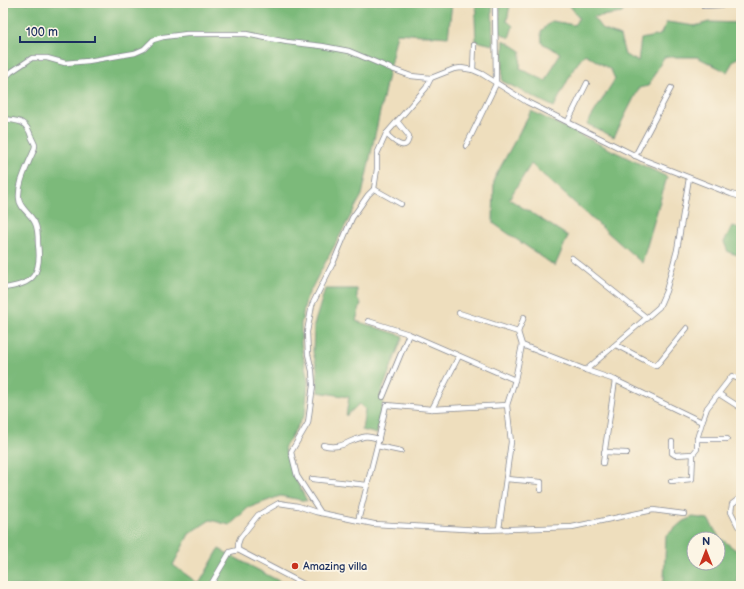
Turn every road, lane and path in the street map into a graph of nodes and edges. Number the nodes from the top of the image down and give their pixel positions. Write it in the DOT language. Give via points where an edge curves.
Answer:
graph roads {
  1 [pos="495,3"];
  2 [pos="725,3"];
  3 [pos="704,6"];
  4 [pos="474,44"];
  5 [pos="473,70"];
  6 [pos="431,78"];
  7 [pos="3,80"];
  8 [pos="587,83"];
  9 [pos="496,84"];
  10 [pos="671,88"];
  11 [pos="3,119"];
  12 [pos="397,121"];
  13 [pos="568,121"];
  14 [pos="386,134"];
  15 [pos="466,146"];
  16 [pos="635,156"];
  17 [pos="689,178"];
  18 [pos="374,189"];
  19 [pos="741,197"];
  20 [pos="401,204"];
  21 [pos="572,258"];
  22 [pos="3,288"];
  23 [pos="459,313"];
  24 [pos="524,317"];
  25 [pos="647,318"];
  26 [pos="368,321"];
  27 [pos="687,328"];
  28 [pos="518,332"];
  29 [pos="409,334"];
  30 [pos="522,345"];
  31 [pos="616,345"];
  32 [pos="459,356"];
  33 [pos="586,370"];
  34 [pos="516,380"];
  35 [pos="615,380"];
  36 [pos="741,380"];
  37 [pos="718,394"];
  38 [pos="383,396"];
  39 [pos="507,405"];
  40 [pos="741,408"];
  41 [pos="432,409"];
  42 [pos="702,422"];
  43 [pos="379,439"];
  44 [pos="697,439"];
  45 [pos="727,439"];
  46 [pos="672,442"];
  47 [pos="322,445"];
  48 [pos="377,446"];
  49 [pos="401,451"];
  50 [pos="604,452"];
  51 [pos="627,453"];
  52 [pos="693,454"];
  53 [pos="603,463"];
  54 [pos="312,479"];
  55 [pos="506,479"];
  56 [pos="672,482"];
  57 [pos="367,485"];
  58 [pos="541,490"];
  59 [pos="741,497"];
  60 [pos="320,513"];
  61 [pos="684,514"];
  62 [pos="358,521"];
  63 [pos="741,527"];
  64 [pos="499,529"];
  65 [pos="238,550"];
  66 [pos="210,586"];
  67 [pos="307,586"];
  1 -- 9 [label="street"];
  2 -- 3 [label="street"];
  4 -- 5 [label="street"];
  5 -- 6 [label="street" via="454,69"];
  5 -- 9 [label="street"];
  6 -- 7 [label="street" via="411,76 349,51 322,46 246,34 187,34 153,40 136,53 88,62 65,63 47,58 32,58"];
  6 -- 12 [label="street" via="426,88"];
  8 -- 13 [label="street"];
  9 -- 13 [label="street"];
  9 -- 15 [label="street"];
  10 -- 16 [label="street"];
  11 -- 22 [label="street" via="19,121 27,126 35,144 19,191 19,200 36,225 39,266 26,283"];
  12 -- 14 [label="street"];
  12 -- 14 [label="street" via="409,136 409,141 403,146 399,145"];
  13 -- 16 [label="street"];
  14 -- 18 [label="street" via="377,154"];
  16 -- 17 [label="street"];
  17 -- 19 [label="street"];
  17 -- 25 [label="street" via="677,250 666,291 659,307"];
  18 -- 20 [label="street"];
  18 -- 60 [label="street" via="352,218 312,305 306,332 313,385 308,423 291,452 297,476"];
  21 -- 25 [label="street"];
  23 -- 28 [label="street"];
  24 -- 28 [label="street"];
  25 -- 31 [label="street"];
  26 -- 29 [label="street"];
  27 -- 31 [label="street" via="656,366"];
  28 -- 30 [label="street"];
  29 -- 32 [label="street"];
  29 -- 38 [label="street"];
  30 -- 33 [label="street"];
  30 -- 34 [label="street"];
  31 -- 33 [label="street"];
  32 -- 34 [label="street"];
  32 -- 41 [label="street"];
  33 -- 35 [label="street"];
  34 -- 39 [label="street"];
  35 -- 42 [label="street"];
  35 -- 50 [label="street"];
  36 -- 37 [label="street" via="732,376"];
  37 -- 40 [label="street"];
  37 -- 42 [label="street" via="707,408"];
  39 -- 41 [label="street"];
  39 -- 55 [label="street" via="511,442"];
  41 -- 43 [label="street" via="386,405"];
  42 -- 44 [label="street"];
  43 -- 47 [label="street" via="364,436 345,445"];
  43 -- 48 [label="street"];
  44 -- 45 [label="street"];
  44 -- 52 [label="street" via="697,449"];
  46 -- 52 [label="street" via="672,453 675,455"];
  48 -- 49 [label="street"];
  48 -- 57 [label="street"];
  50 -- 51 [label="street"];
  50 -- 53 [label="street"];
  52 -- 56 [label="street" via="692,479"];
  54 -- 57 [label="street"];
  55 -- 58 [label="street" via="541,482"];
  55 -- 64 [label="street"];
  57 -- 62 [label="street"];
  59 -- 63 [label="street" via="732,504 731,512"];
  60 -- 62 [label="street"];
  60 -- 65 [label="street" via="279,503 258,515 240,538"];
  61 -- 64 [label="street" via="653,510 572,527"];
  62 -- 64 [label="street" via="374,524"];
  65 -- 66 [label="street" via="230,552"];
  65 -- 67 [label="street"];
}
